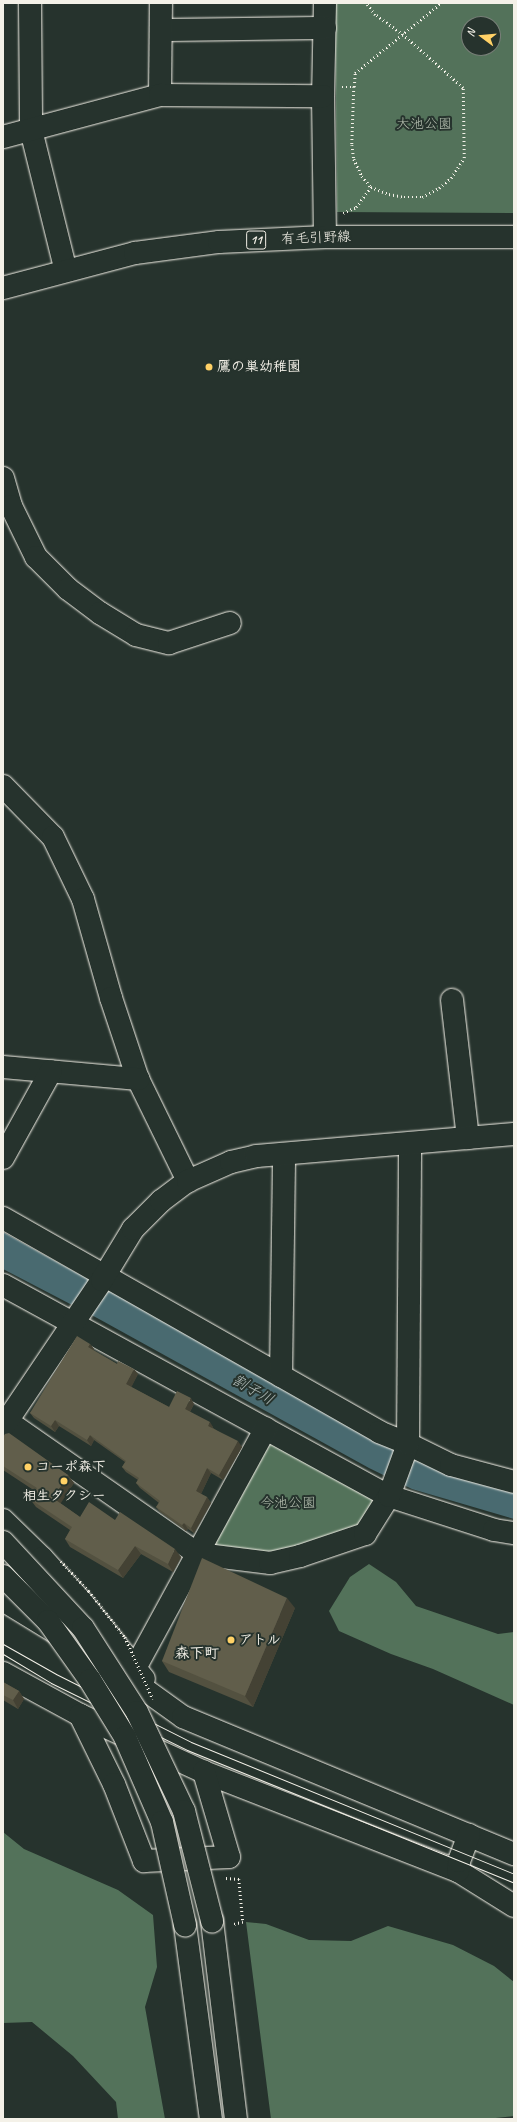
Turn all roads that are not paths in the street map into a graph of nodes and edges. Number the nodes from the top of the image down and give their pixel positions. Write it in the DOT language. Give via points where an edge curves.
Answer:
graph roads {
  1 [pos="30,3"];
  2 [pos="161,3"];
  3 [pos="325,3"];
  4 [pos="325,28"];
  5 [pos="161,30"];
  6 [pos="323,92"];
  7 [pos="160,95"];
  8 [pos="31,130"];
  9 [pos="3,137"];
  10 [pos="325,229"];
  11 [pos="514,237"];
  12 [pos="66,271"];
  13 [pos="3,288"];
  14 [pos="3,478"];
  15 [pos="230,623"];
  16 [pos="3,786"];
  17 [pos="452,1000"];
  18 [pos="3,1067"];
  19 [pos="51,1072"];
  20 [pos="138,1079"];
  21 [pos="514,1134"];
  22 [pos="468,1138"];
  23 [pos="410,1144"];
  24 [pos="284,1154"];
  25 [pos="3,1158"];
  26 [pos="188,1181"];
  27 [pos="3,1218"];
  28 [pos="103,1277"];
  29 [pos="3,1286"];
  30 [pos="75,1318"];
  31 [pos="281,1376"];
  32 [pos="5,1424"];
  33 [pos="266,1428"];
  34 [pos="407,1446"];
  35 [pos="514,1482"];
  36 [pos="390,1492"];
  37 [pos="3,1520"];
  38 [pos="514,1533"];
  39 [pos="3,1542"];
  40 [pos="198,1554"];
  41 [pos="3,1576"];
  42 [pos="3,1600"];
  43 [pos="135,1668"];
  44 [pos="3,1672"];
  45 [pos="80,1715"];
  46 [pos="183,1717"];
  47 [pos="204,1772"];
  48 [pos="469,1835"];
  49 [pos="514,1854"];
  50 [pos="458,1872"];
  51 [pos="514,1906"];
  52 [pos="211,2119"];
  53 [pos="236,2119"];
  1 -- 8 [label="street"];
  2 -- 5 [label="street"];
  3 -- 4 [label="street"];
  4 -- 5 [label="street"];
  4 -- 6 [label="street"];
  5 -- 7 [label="street"];
  6 -- 7 [label="street"];
  6 -- 10 [label="street"];
  7 -- 8 [label="street"];
  8 -- 9 [label="street"];
  8 -- 12 [label="street"];
  10 -- 11 [label="street, 有毛引野線 / 11"];
  10 -- 12 [label="street, 有毛引野線 / 11" via="135,253"];
  12 -- 13 [label="street, 有毛引野線 / 11"];
  14 -- 15 [label="street" via="11,506 36,557 68,589 136,636 169,643"];
  16 -- 20 [label="street" via="53,837 83,899 111,998"];
  17 -- 22 [label="street"];
  18 -- 19 [label="street"];
  19 -- 20 [label="street"];
  19 -- 25 [label="street"];
  20 -- 26 [label="street"];
  21 -- 22 [label="street"];
  22 -- 23 [label="street"];
  23 -- 24 [label="street"];
  23 -- 34 [label="street"];
  24 -- 26 [label="street" via="256,1156 231,1162"];
  24 -- 31 [label="street"];
  26 -- 28 [label="street" via="161,1201 133,1229"];
  27 -- 28 [label="street"];
  28 -- 30 [label="street"];
  28 -- 31 [label="street"];
  29 -- 30 [label="street"];
  30 -- 32 [label="street"];
  30 -- 33 [label="street"];
  31 -- 34 [label="street"];
  32 -- 40 [label="street"];
  33 -- 36 [label="street"];
  33 -- 40 [label="street"];
  34 -- 35 [label="street" via="451,1465"];
  34 -- 36 [label="street"];
  36 -- 38 [label="street" via="494,1530"];
  36 -- 40 [label="street" via="365,1534 300,1556 270,1564"];
  37 -- 43 [label="street" via="81,1601"];
  39 -- 53 [label="street, bridge" via="83,1628 137,1712 184,1811 221,1923"];
  40 -- 43 [label="street"];
  41 -- 52 [label="street, bridge" via="48,1621 90,1680 125,1737 162,1822 185,1925"];
  42 -- 46 [label="street" via="119,1671"];
  43 -- 46 [label="street" via="151,1688"];
  44 -- 45 [label="street"];
  45 -- 47 [label="street"];
  45 -- 47 [label="street" via="114,1784 144,1861 229,1857"];
  46 -- 48 [label="street"];
  47 -- 50 [label="street"];
  48 -- 49 [label="street"];
  48 -- 50 [label="street" via="459,1861"];
  50 -- 51 [label="street"];
}
